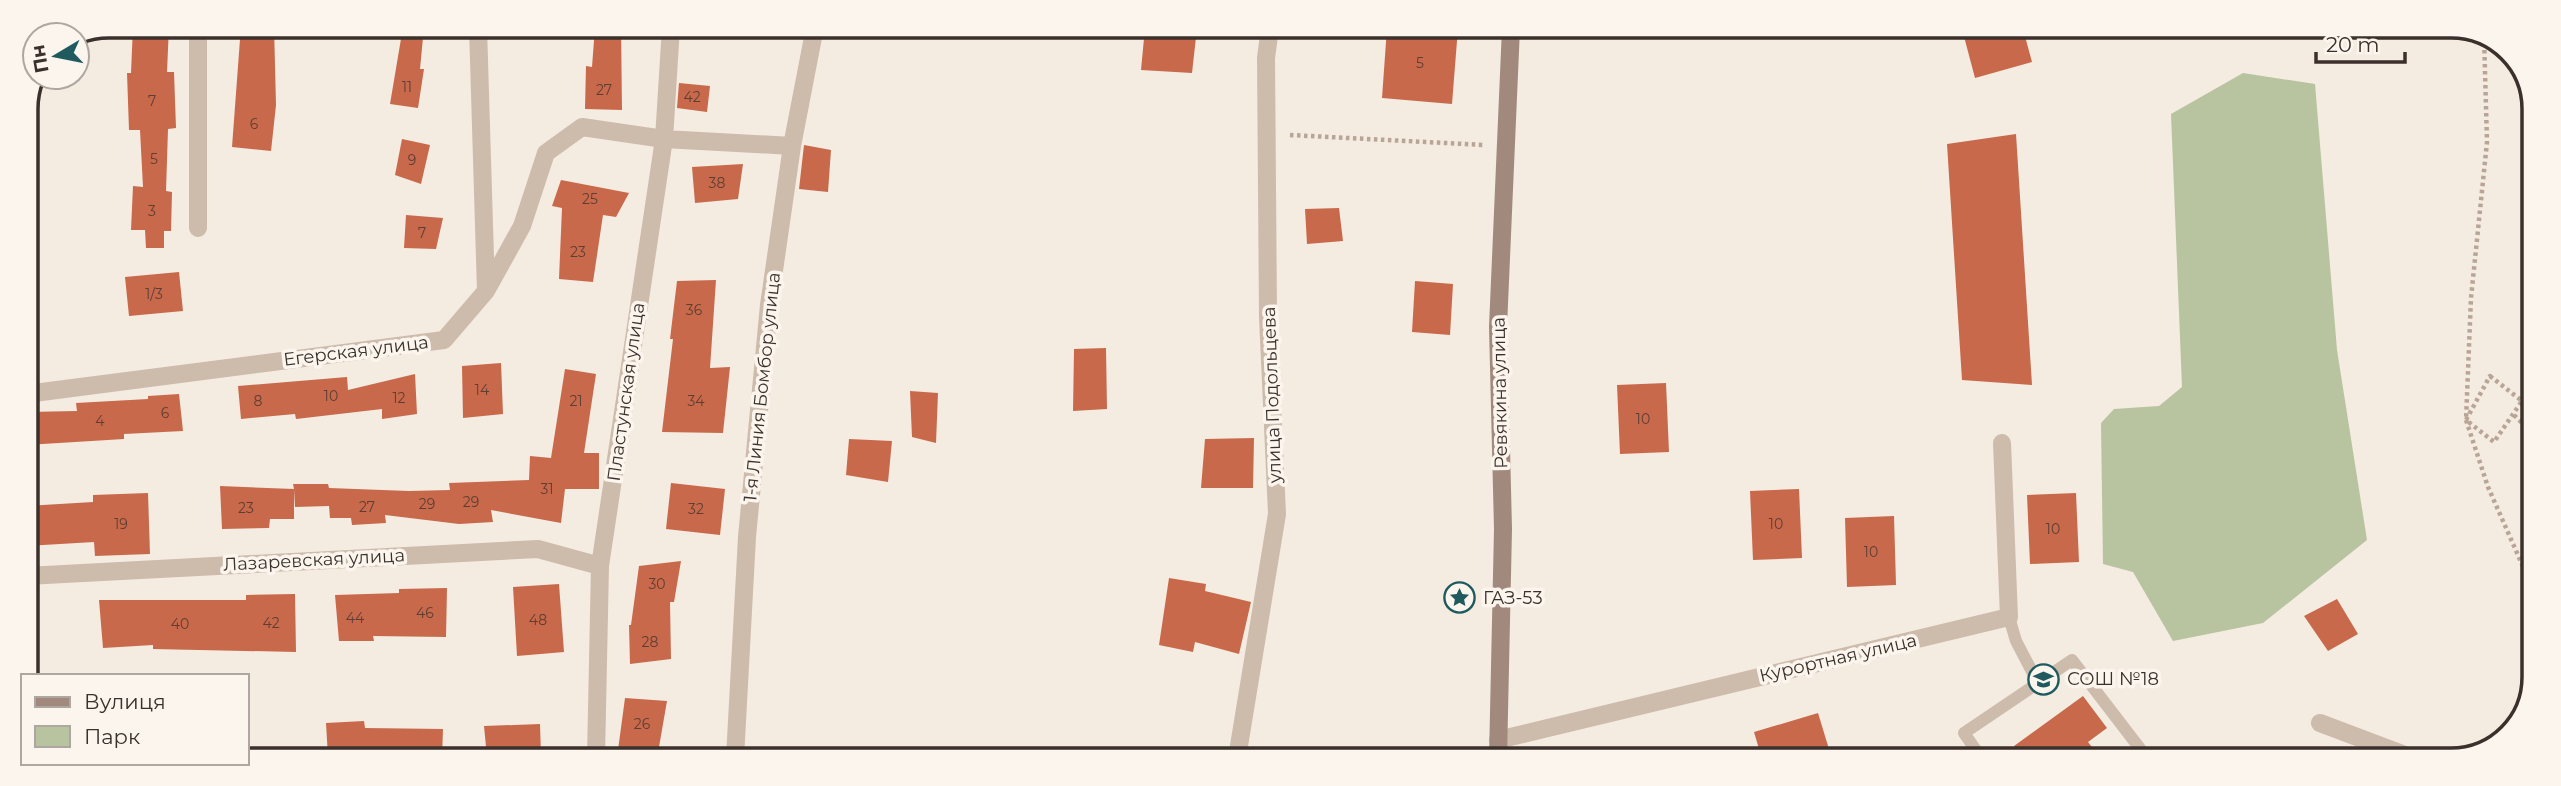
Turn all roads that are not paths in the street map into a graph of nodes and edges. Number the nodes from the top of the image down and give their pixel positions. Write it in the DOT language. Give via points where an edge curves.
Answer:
graph roads {
  1 [pos="198,38"];
  2 [pos="478,38"];
  3 [pos="670,38"];
  4 [pos="814,38"];
  5 [pos="1269,38"];
  6 [pos="1511,38"];
  7 [pos="664,139"];
  8 [pos="792,146"];
  9 [pos="198,228"];
  10 [pos="486,290"];
  11 [pos="38,392"];
  12 [pos="2002,443"];
  13 [pos="600,566"];
  14 [pos="39,575"];
  15 [pos="2009,617"];
  16 [pos="2038,683"];
  17 [pos="2320,723"];
  18 [pos="1498,740"];
  19 [pos="596,748"];
  20 [pos="736,748"];
  21 [pos="1239,748"];
  22 [pos="1498,748"];
  23 [pos="1974,748"];
  24 [pos="2140,748"];
  25 [pos="2386,748"];
  1 -- 9 [label="street"];
  2 -- 10 [label="street"];
  3 -- 7 [label="street, Пластунская улица"];
  4 -- 8 [label="street, 1-я Линия Бомбор улица"];
  5 -- 21 [label="street, улица Подольцева" via="1268,317 1277,514"];
  6 -- 18 [label="main road, Ревякина улица" via="1498,327 1503,528"];
  7 -- 8 [label="street"];
  7 -- 10 [label="street, Егерская улица" via="582,127 546,153 522,226"];
  7 -- 13 [label="street, Пластунская улица"];
  8 -- 20 [label="street, 1-я Линия Бомбор улица" via="769,306 748,523"];
  10 -- 11 [label="street, Егерская улица" via="444,340"];
  12 -- 15 [label="street"];
  13 -- 14 [label="street, Лазаревская улица" via="538,549"];
  13 -- 19 [label="street, Пластунская улица"];
  15 -- 16 [label="lane"];
  15 -- 18 [label="street, Курортная улица"];
  16 -- 23 [label="lane" via="1964,733"];
  16 -- 24 [label="lane" via="2072,660"];
  17 -- 25 [label="street"];
  18 -- 22 [label="main road, Ревякина улица"];
}
